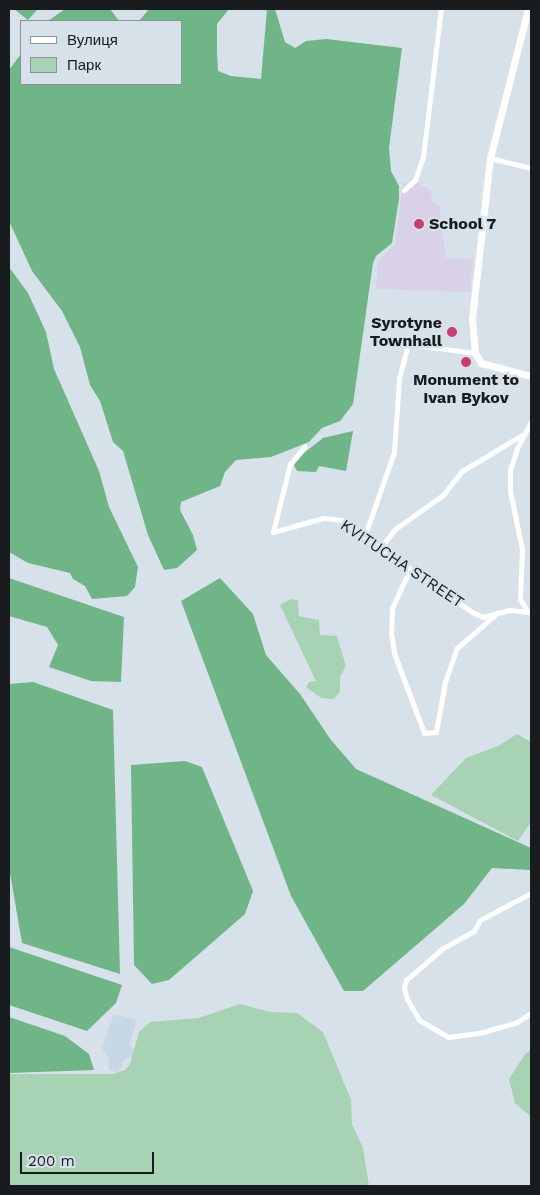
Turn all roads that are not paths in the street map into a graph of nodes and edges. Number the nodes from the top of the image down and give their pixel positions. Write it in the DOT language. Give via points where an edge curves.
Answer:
graph roads {
  1 [pos="441,9"];
  2 [pos="528,9"];
  3 [pos="490,158"];
  4 [pos="531,168"];
  5 [pos="404,190"];
  6 [pos="475,353"];
  7 [pos="531,376"];
  8 [pos="531,422"];
  9 [pos="522,435"];
  10 [pos="305,446"];
  11 [pos="364,535"];
  12 [pos="381,547"];
  13 [pos="410,569"];
  14 [pos="530,612"];
  15 [pos="495,615"];
  16 [pos="531,893"];
  17 [pos="531,1013"];
  1 -- 5 [label="street" via="423,157 415,180"];
  2 -- 3 [label="street"];
  3 -- 4 [label="street"];
  3 -- 6 [label="street" via="472,319"];
  6 -- 7 [label="street" via="481,363"];
  6 -- 11 [label="street" via="408,344 403,357 394,452"];
  8 -- 9 [label="street"];
  9 -- 12 [label="street" via="462,471 443,495 395,529"];
  9 -- 14 [label="street" via="510,470 510,491 522,549 520,599"];
  10 -- 11 [label="street, KVITUCHA STREET" via="290,464 272,532 328,518 341,520"];
  11 -- 12 [label="street, KVITUCHA STREET"];
  12 -- 13 [label="street, KVITUCHA STREET"];
  13 -- 15 [label="street, KVITUCHA STREET" via="472,612 483,617"];
  13 -- 15 [label="street" via="392,608 391,633 394,653 424,733 436,732 445,682 457,648 471,632"];
  14 -- 15 [label="street, KVITUCHA STREET" via="510,610"];
  16 -- 17 [label="street" via="480,920 474,930 442,949 406,980 404,988 419,1020 449,1037 483,1032 517,1022"];
}
